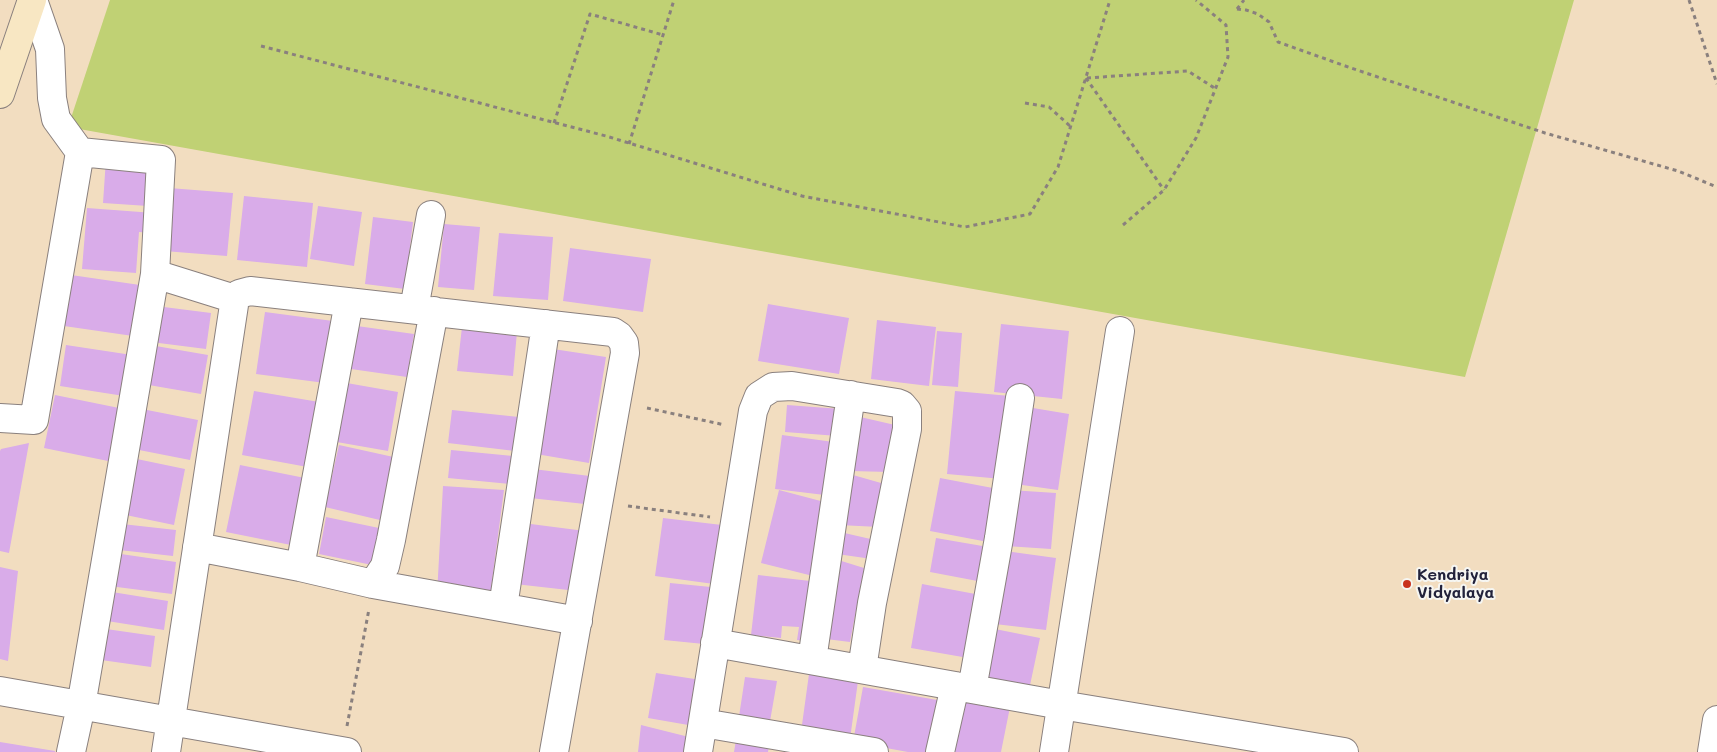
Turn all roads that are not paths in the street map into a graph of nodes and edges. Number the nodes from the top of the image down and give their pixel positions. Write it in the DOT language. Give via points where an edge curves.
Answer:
graph roads {
  1 [pos="33,0"];
  2 [pos="0,94"];
  3 [pos="80,152"];
  4 [pos="431,215"];
  5 [pos="155,274"];
  6 [pos="235,298"];
  7 [pos="349,302"];
  8 [pos="424,310"];
  9 [pos="546,324"];
  10 [pos="1120,331"];
  11 [pos="851,396"];
  12 [pos="1020,398"];
  13 [pos="0,418"];
  14 [pos="197,547"];
  15 [pos="300,567"];
  16 [pos="373,584"];
  17 [pos="503,607"];
  18 [pos="578,621"];
  19 [pos="715,643"];
  20 [pos="812,660"];
  21 [pos="862,669"];
  22 [pos="963,688"];
  23 [pos="0,691"];
  24 [pos="1061,705"];
  25 [pos="81,706"];
  26 [pos="170,722"];
  27 [pos="703,723"];
  28 [pos="1717,724"];
  29 [pos="1213,741"];
  30 [pos="294,747"];
  31 [pos="1299,748"];
  32 [pos="71,752"];
  33 [pos="166,752"];
  34 [pos="345,752"];
  35 [pos="554,752"];
  36 [pos="698,752"];
  37 [pos="874,752"];
  38 [pos="940,752"];
  39 [pos="1054,752"];
  40 [pos="1344,752"];
  41 [pos="1712,752"];
  1 -- 2 [label="main road"];
  1 -- 3 [label="street" via="50,49 56,119"];
  3 -- 5 [label="street" via="161,160"];
  3 -- 13 [label="street" via="34,420"];
  4 -- 8 [label="street"];
  5 -- 6 [label="street"];
  5 -- 25 [label="street"];
  6 -- 7 [label="street" via="250,290"];
  6 -- 14 [label="street"];
  7 -- 8 [label="street"];
  7 -- 15 [label="street"];
  8 -- 9 [label="street"];
  8 -- 16 [label="street" via="391,540 385,566"];
  9 -- 17 [label="street"];
  9 -- 18 [label="street" via="613,332 624,343 625,353"];
  10 -- 24 [label="street"];
  11 -- 19 [label="street" via="792,386 774,387 760,396 753,411"];
  11 -- 20 [label="street"];
  11 -- 21 [label="street" via="902,405 908,417"];
  12 -- 22 [label="street" via="999,538"];
  14 -- 15 [label="street"];
  14 -- 26 [label="street"];
  15 -- 16 [label="street"];
  16 -- 17 [label="street"];
  17 -- 18 [label="street"];
  18 -- 35 [label="street"];
  19 -- 20 [label="street"];
  19 -- 27 [label="street"];
  20 -- 21 [label="street"];
  21 -- 22 [label="street"];
  22 -- 24 [label="street"];
  22 -- 38 [label="street"];
  23 -- 25 [label="street"];
  24 -- 29 [label="street"];
  24 -- 39 [label="street"];
  25 -- 26 [label="street"];
  25 -- 32 [label="street"];
  26 -- 30 [label="street"];
  26 -- 33 [label="street"];
  27 -- 36 [label="street"];
  27 -- 37 [label="street"];
  28 -- 41 [label="street"];
  29 -- 31 [label="street"];
  30 -- 34 [label="street"];
  31 -- 40 [label="street"];
}
